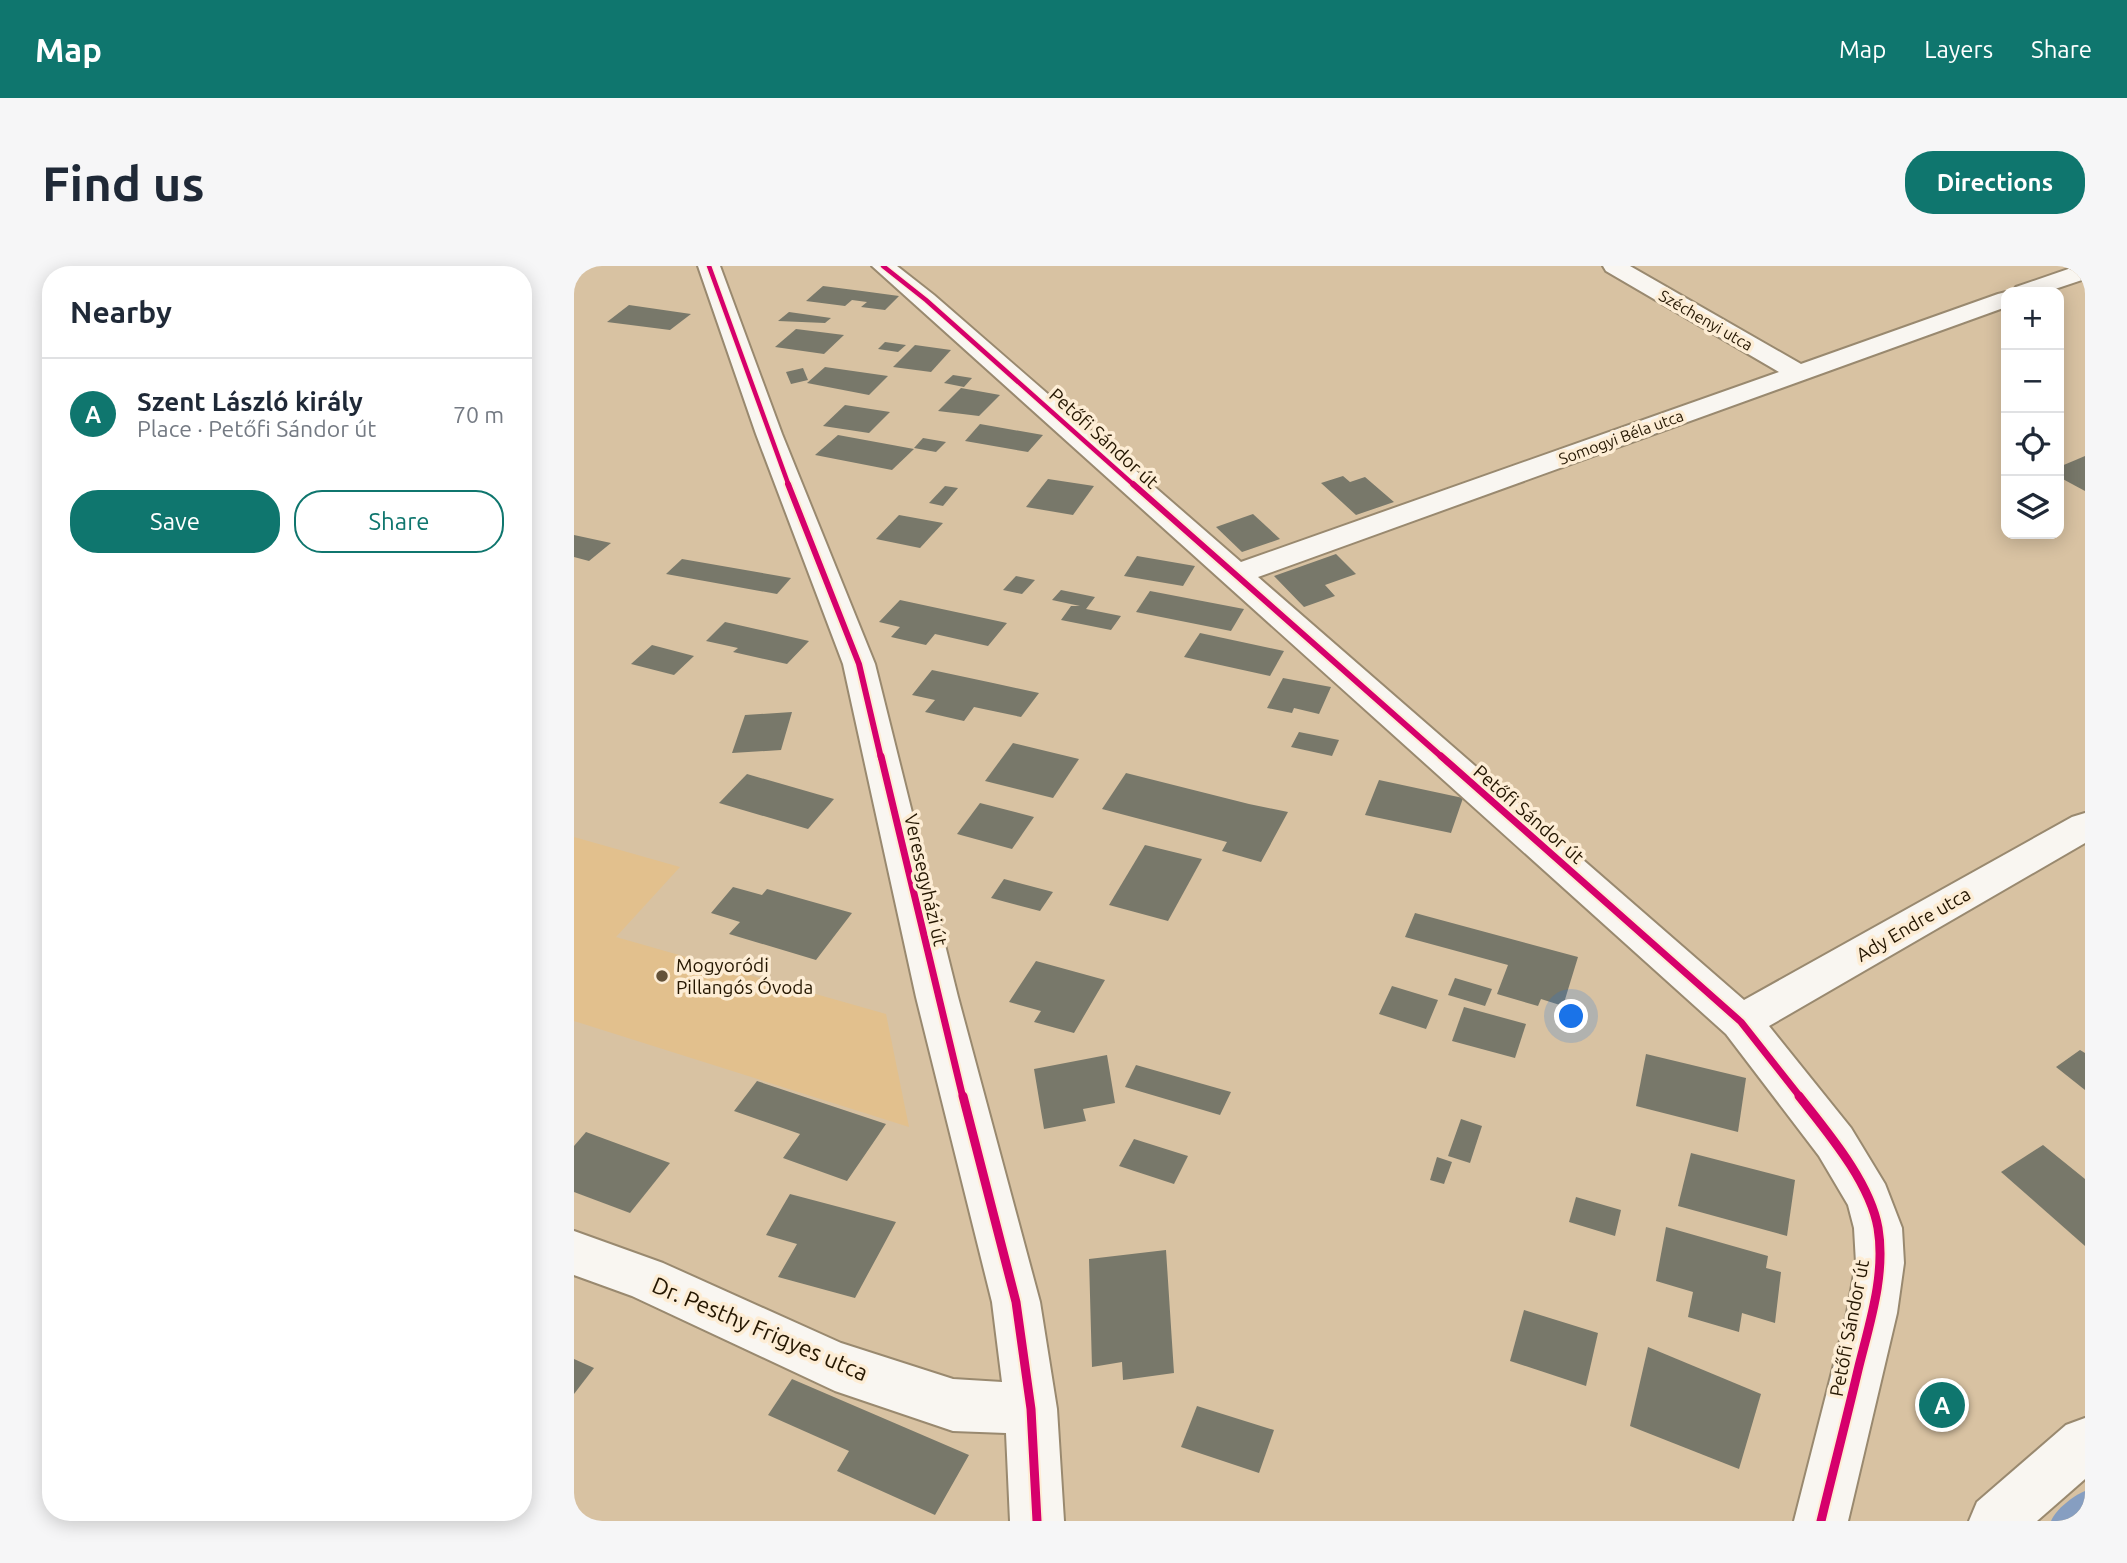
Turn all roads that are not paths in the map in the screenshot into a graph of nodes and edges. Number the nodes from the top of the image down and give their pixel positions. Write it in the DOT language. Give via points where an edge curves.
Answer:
graph roads {
  1 [pos="709,266"];
  2 [pos="883,266"];
  3 [pos="1614,266"];
  4 [pos="2085,271"];
  5 [pos="2039,287"];
  6 [pos="2001,301"];
  7 [pos="1799,373"];
  8 [pos="1235,575"];
  9 [pos="2085,825"];
  10 [pos="1741,1022"];
  11 [pos="574,1253"];
  12 [pos="1031,1409"];
  13 [pos="2085,1444"];
  14 [pos="1037,1521"];
  15 [pos="1821,1521"];
  16 [pos="1996,1521"];
  1 -- 12 [label="street, Veresegyházi út" via="859,664 937,996 1016,1302"];
  2 -- 8 [label="street, Petőfi Sándor út"];
  3 -- 7 [label="street, Széchenyi utca"];
  4 -- 5 [label="street"];
  6 -- 7 [label="street, Somogyi Béla utca"];
  7 -- 8 [label="street, Somogyi Béla utca"];
  8 -- 10 [label="street, Petőfi Sándor út"];
  9 -- 10 [label="street, Ady Endre utca"];
  10 -- 15 [label="street, Petőfi Sándor út" via="1835,1142 1869,1199 1878,1228 1880,1263 1872,1313"];
  11 -- 12 [label="street, Dr. Pesthy Frigyes utca" via="646,1279 835,1366 953,1405"];
  12 -- 14 [label="street, Veresegyházi út"];
  13 -- 16 [label="street"];
}
